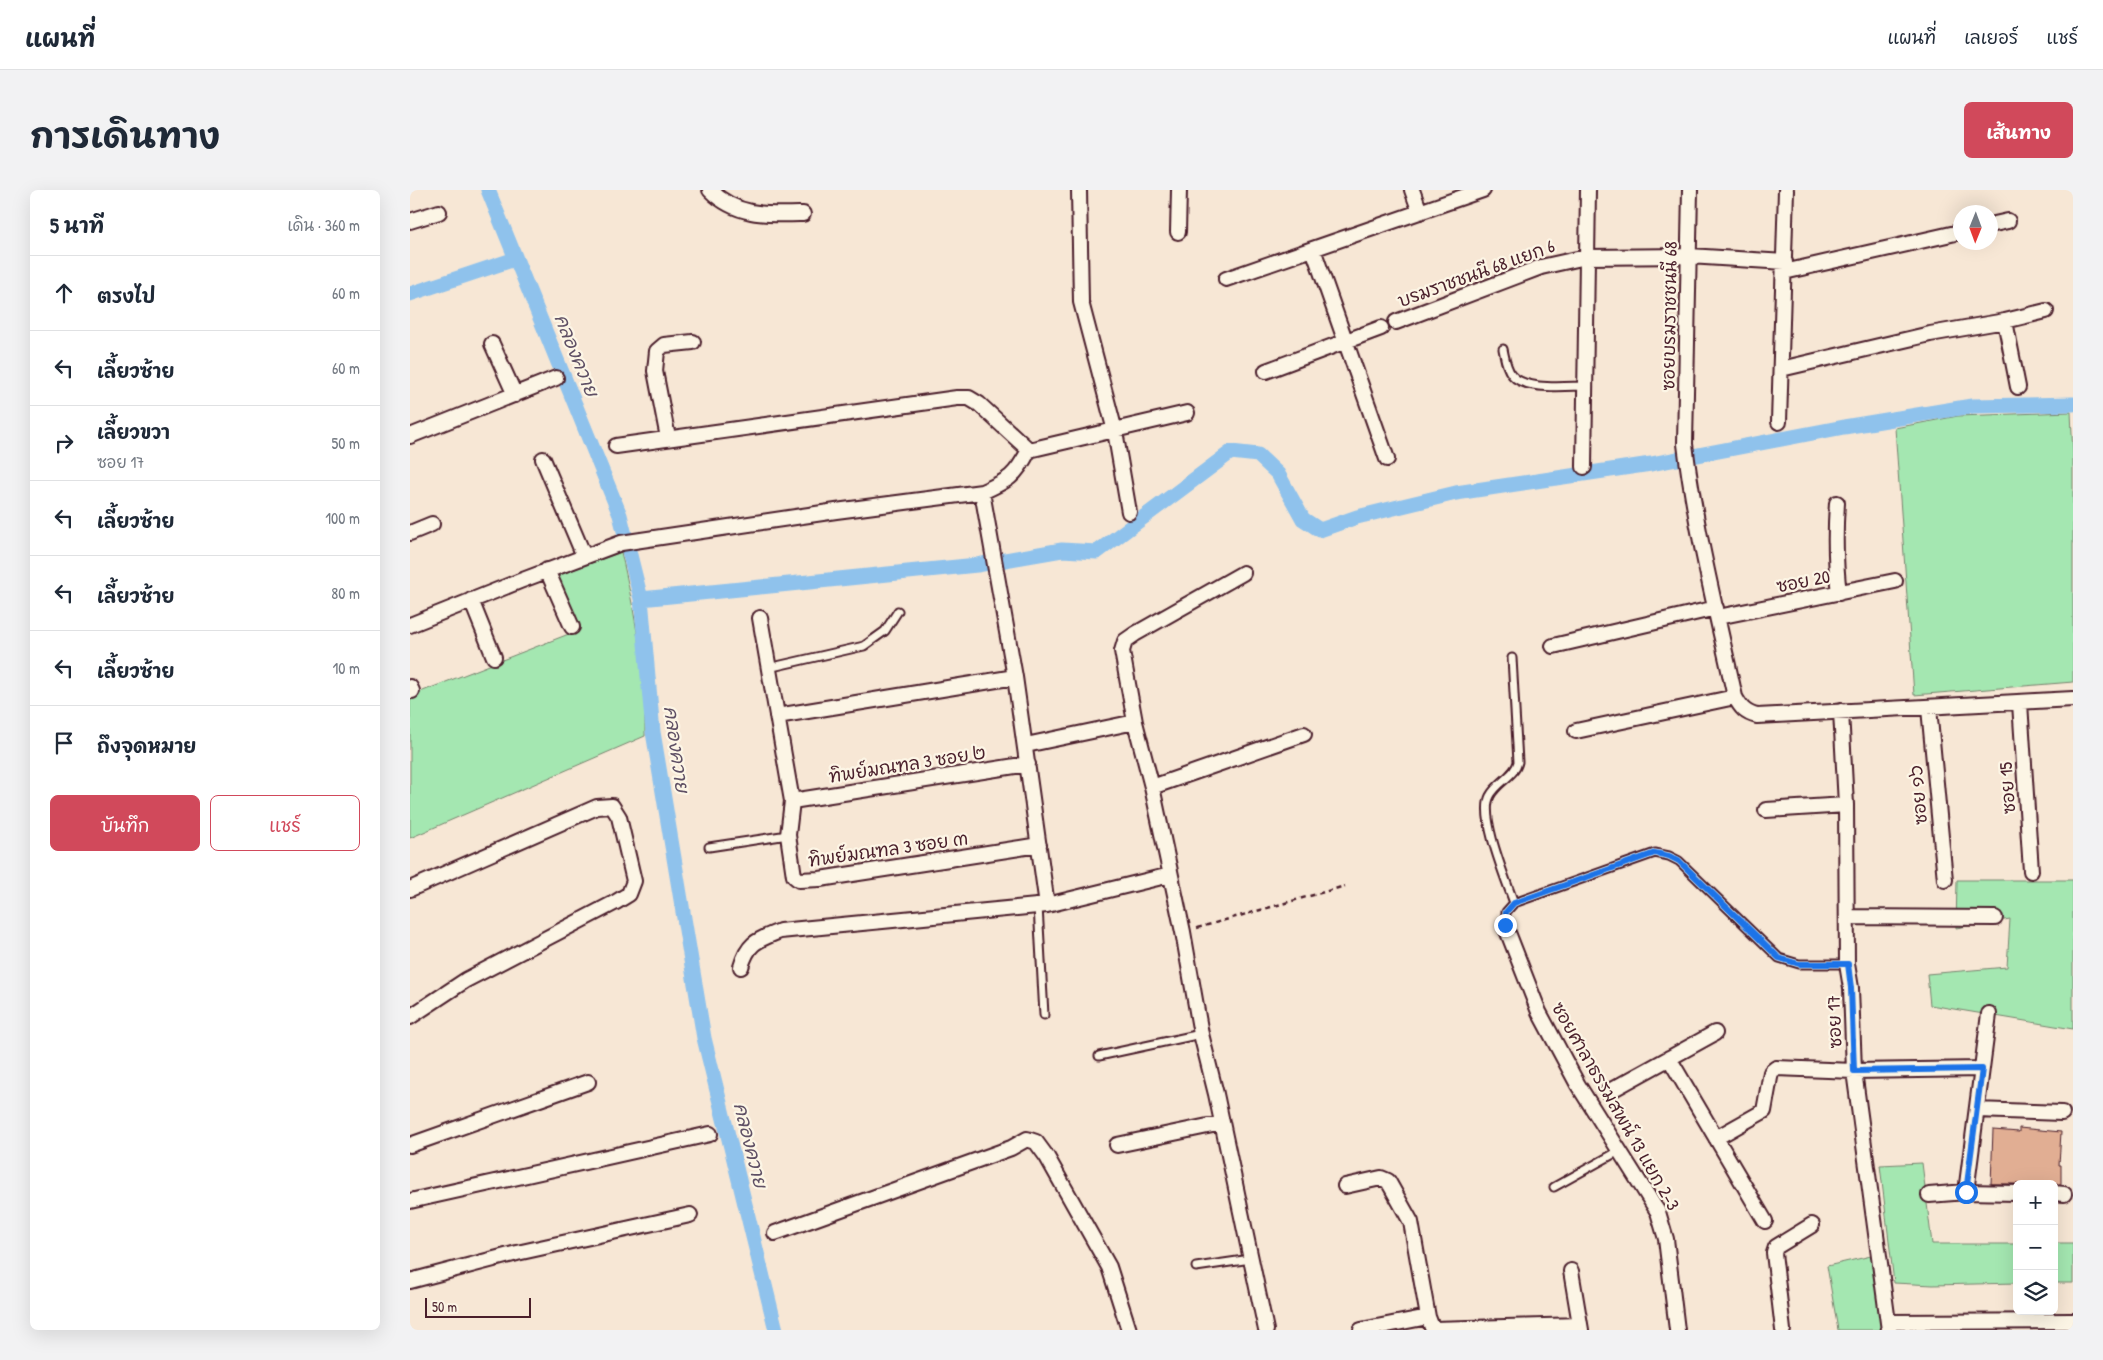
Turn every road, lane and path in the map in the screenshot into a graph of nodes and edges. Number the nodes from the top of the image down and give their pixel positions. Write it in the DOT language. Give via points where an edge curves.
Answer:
graph roads {
  1 [pos="710,190"];
  2 [pos="1079,190"];
  3 [pos="1179,190"];
  4 [pos="1412,190"];
  5 [pos="1483,190"];
  6 [pos="1588,190"];
  7 [pos="1690,190"];
  8 [pos="1786,190"];
  9 [pos="439,212"];
  10 [pos="1420,212"];
  11 [pos="803,214"];
  12 [pos="410,221"];
  13 [pos="2008,221"];
  14 [pos="1998,223"];
  15 [pos="1178,232"];
  16 [pos="1953,233"];
  17 [pos="1313,249"];
  18 [pos="1689,256"];
  19 [pos="1586,257"];
  20 [pos="1784,267"];
  21 [pos="1226,279"];
  22 [pos="2046,312"];
  23 [pos="2005,321"];
  24 [pos="1396,322"];
  25 [pos="1381,328"];
  26 [pos="1346,341"];
  27 [pos="693,342"];
  28 [pos="492,344"];
  29 [pos="1503,349"];
  30 [pos="1781,370"];
  31 [pos="1266,371"];
  32 [pos="556,378"];
  33 [pos="1585,386"];
  34 [pos="2018,388"];
  35 [pos="515,395"];
  36 [pos="1187,413"];
  37 [pos="1779,422"];
  38 [pos="1116,431"];
  39 [pos="410,436"];
  40 [pos="668,438"];
  41 [pos="616,446"];
  42 [pos="1029,450"];
  43 [pos="543,459"];
  44 [pos="1387,459"];
  45 [pos="1584,467"];
  46 [pos="982,492"];
  47 [pos="1837,503"];
  48 [pos="1129,512"];
  49 [pos="432,524"];
  50 [pos="410,533"];
  51 [pos="584,556"];
  52 [pos="547,570"];
  53 [pos="1243,573"];
  54 [pos="1895,581"];
  55 [pos="1838,593"];
  56 [pos="470,600"];
  57 [pos="898,611"];
  58 [pos="1717,613"];
  59 [pos="760,618"];
  60 [pos="410,625"];
  61 [pos="572,627"];
  62 [pos="1553,646"];
  63 [pos="494,657"];
  64 [pos="1512,658"];
  65 [pos="768,668"];
  66 [pos="1015,678"];
  67 [pos="1735,697"];
  68 [pos="2073,699"];
  69 [pos="2020,703"];
  70 [pos="1930,708"];
  71 [pos="1841,711"];
  72 [pos="777,716"];
  73 [pos="1135,722"];
  74 [pos="1576,730"];
  75 [pos="1304,734"];
  76 [pos="1026,745"];
  77 [pos="1028,764"];
  78 [pos="1152,787"];
  79 [pos="792,801"];
  80 [pos="1846,805"];
  81 [pos="1766,810"];
  82 [pos="788,835"];
  83 [pos="1039,845"];
  84 [pos="709,847"];
  85 [pos="2031,871"];
  86 [pos="1170,875"];
  87 [pos="1945,880"];
  88 [pos="1345,886"];
  89 [pos="410,890"];
  90 [pos="1514,903"];
  91 [pos="1042,906"];
  92 [pos="1847,917"];
  93 [pos="1994,918"];
  94 [pos="1505,925"];
  95 [pos="1183,932"];
  96 [pos="1848,964"];
  97 [pos="741,967"];
  98 [pos="1989,1014"];
  99 [pos="1044,1015"];
  100 [pos="410,1017"];
  101 [pos="1715,1033"];
  102 [pos="1201,1034"];
  103 [pos="1099,1056"];
  104 [pos="1669,1058"];
  105 [pos="1982,1069"];
  106 [pos="1854,1071"];
  107 [pos="588,1082"];
  108 [pos="1608,1092"];
  109 [pos="1977,1110"];
  110 [pos="2062,1113"];
  111 [pos="1222,1123"];
  112 [pos="710,1134"];
  113 [pos="1716,1138"];
  114 [pos="410,1145"];
  115 [pos="1117,1145"];
  116 [pos="1619,1151"];
  117 [pos="1345,1186"];
  118 [pos="1554,1187"];
  119 [pos="1966,1192"];
  120 [pos="2013,1193"];
  121 [pos="1929,1195"];
  122 [pos="410,1201"];
  123 [pos="690,1216"];
  124 [pos="1765,1221"];
  125 [pos="1812,1225"];
  126 [pos="775,1233"];
  127 [pos="1251,1259"];
  128 [pos="1196,1267"];
  129 [pos="1571,1271"];
  130 [pos="410,1281"];
  131 [pos="2073,1321"];
  132 [pos="1431,1325"];
  133 [pos="1889,1326"];
  134 [pos="1580,1327"];
  135 [pos="1129,1330"];
  136 [pos="1266,1330"];
  137 [pos="1361,1330"];
  138 [pos="1677,1330"];
  139 [pos="1782,1330"];
  1 -- 11 [label="street" via="735,208 763,215"];
  2 -- 38 [label="street" via="1081,302"];
  3 -- 15 [label="street"];
  4 -- 10 [label="street"];
  5 -- 10 [label="street"];
  6 -- 19 [label="street"];
  7 -- 18 [label="street, ซอยบรมราชชนนี 68"];
  8 -- 20 [label="street"];
  9 -- 12 [label="street"];
  10 -- 17 [label="street"];
  13 -- 14 [label="street"];
  16 -- 20 [label="street, บรมราชชนนี 68 แยก 6"];
  17 -- 21 [label="street"];
  17 -- 26 [label="street"];
  18 -- 19 [label="street, บรมราชชนนี 68 แยก 6"];
  18 -- 20 [label="street, บรมราชชนนี 68 แยก 6"];
  18 -- 58 [label="street, ซอยบรมราชชนนี 68" via="1686,444 1689,475"];
  19 -- 24 [label="street, บรมราชชนนี 68 แยก 6" via="1541,267"];
  19 -- 33 [label="street"];
  20 -- 30 [label="street"];
  22 -- 23 [label="street"];
  23 -- 30 [label="street" via="1930,334"];
  23 -- 34 [label="street"];
  25 -- 26 [label="street"];
  26 -- 31 [label="street"];
  26 -- 44 [label="street"];
  27 -- 40 [label="street" via="664,346 658,351 655,371"];
  28 -- 35 [label="street"];
  29 -- 33 [label="lane" via="1508,370 1514,378 1533,385"];
  30 -- 37 [label="street"];
  32 -- 35 [label="street"];
  33 -- 45 [label="street"];
  35 -- 39 [label="street"];
  36 -- 38 [label="street"];
  38 -- 42 [label="street"];
  38 -- 48 [label="street"];
  40 -- 41 [label="street"];
  40 -- 42 [label="street" via="969,398"];
  42 -- 46 [label="street" via="1018,471"];
  43 -- 51 [label="street"];
  46 -- 51 [label="street" via="644,539"];
  46 -- 66 [label="street"];
  47 -- 55 [label="street" via="1835,562"];
  49 -- 50 [label="street"];
  51 -- 52 [label="street"];
  52 -- 56 [label="street"];
  52 -- 61 [label="street"];
  53 -- 73 [label="street" via="1125,641 1123,663"];
  54 -- 55 [label="street, ซอย 20"];
  55 -- 58 [label="street, ซอย 20"];
  56 -- 60 [label="street"];
  56 -- 63 [label="street"];
  57 -- 65 [label="lane" via="885,631 864,646"];
  58 -- 62 [label="street, ซอย 20"];
  58 -- 67 [label="street, ซอยบรมราชชนนี 68"];
  59 -- 65 [label="street, ทิพย์มณฑล 3 ซอย ๓"];
  64 -- 90 [label="lane" via="1518,762 1514,772 1493,790 1487,811"];
  65 -- 72 [label="street, ทิพย์มณฑล 3 ซอย ๓"];
  66 -- 72 [label="street"];
  66 -- 76 [label="street"];
  67 -- 71 [label="street" via="1747,713 1757,716"];
  67 -- 74 [label="street"];
  68 -- 69 [label="street"];
  69 -- 70 [label="street"];
  69 -- 85 [label="street, ซอย 15"];
  70 -- 71 [label="street"];
  70 -- 87 [label="street, ซอย ๑๖"];
  71 -- 80 [label="street, ซอย 17"];
  72 -- 79 [label="street, ทิพย์มณฑล 3 ซอย ๓"];
  73 -- 76 [label="street"];
  73 -- 78 [label="street"];
  75 -- 78 [label="street"];
  76 -- 77 [label="street"];
  77 -- 79 [label="street, ทิพย์มณฑล 3 ซอย ๒"];
  77 -- 83 [label="street"];
  78 -- 86 [label="street"];
  79 -- 82 [label="street, ทิพย์มณฑล 3 ซอย ๓"];
  80 -- 81 [label="street"];
  80 -- 92 [label="street, ซอย 17"];
  82 -- 83 [label="street, ทิพย์มณฑล 3 ซอย ๓" via="794,876 799,880"];
  82 -- 84 [label="lane"];
  83 -- 91 [label="street"];
  86 -- 91 [label="street"];
  86 -- 95 [label="street"];
  88 -- 95 [label="path"];
  89 -- 100 [label="street" via="603,806 612,806 620,817 634,881 629,894 616,902 466,980"];
  90 -- 94 [label="lane, ซอยศาลาธรรมสพน์ 13 แยก 2-3" via="1506,912"];
  90 -- 96 [label="lane" via="1655,853 1679,861 1779,958 1799,964"];
  91 -- 97 [label="street" via="780,931 756,940 745,953"];
  91 -- 99 [label="lane"];
  92 -- 93 [label="street"];
  92 -- 96 [label="street, ซอย 17"];
  94 -- 116 [label="street, ซอยศาลาธรรมสพน์ 13 แยก 2-3" via="1540,1012 1578,1085"];
  95 -- 102 [label="street"];
  96 -- 106 [label="street, ซอย 17"];
  98 -- 105 [label="street"];
  101 -- 104 [label="street"];
  102 -- 103 [label="lane"];
  102 -- 111 [label="street"];
  104 -- 108 [label="street"];
  104 -- 113 [label="street"];
  105 -- 106 [label="street"];
  105 -- 109 [label="street"];
  106 -- 113 [label="street" via="1776,1068 1771,1072 1764,1111"];
  106 -- 133 [label="street, ซอย 17"];
  107 -- 114 [label="street"];
  109 -- 110 [label="street"];
  109 -- 119 [label="street"];
  111 -- 115 [label="street"];
  111 -- 127 [label="street"];
  112 -- 122 [label="street"];
  113 -- 124 [label="street"];
  116 -- 118 [label="lane"];
  116 -- 138 [label="street, ซอยศาลาธรรมสพน์ 13 แยก 2-3" via="1658,1212 1666,1239"];
  117 -- 132 [label="street" via="1381,1178 1388,1181 1411,1222"];
  119 -- 120 [label="street"];
  119 -- 121 [label="street"];
  123 -- 130 [label="street" via="517,1253"];
  125 -- 139 [label="street" via="1776,1247 1774,1253"];
  126 -- 135 [label="street" via="1012,1148 1027,1139 1036,1142 1047,1157 1109,1267"];
  127 -- 128 [label="lane"];
  127 -- 136 [label="street"];
  129 -- 134 [label="street"];
  131 -- 133 [label="street"];
  132 -- 134 [label="street"];
  132 -- 137 [label="street"];
}
